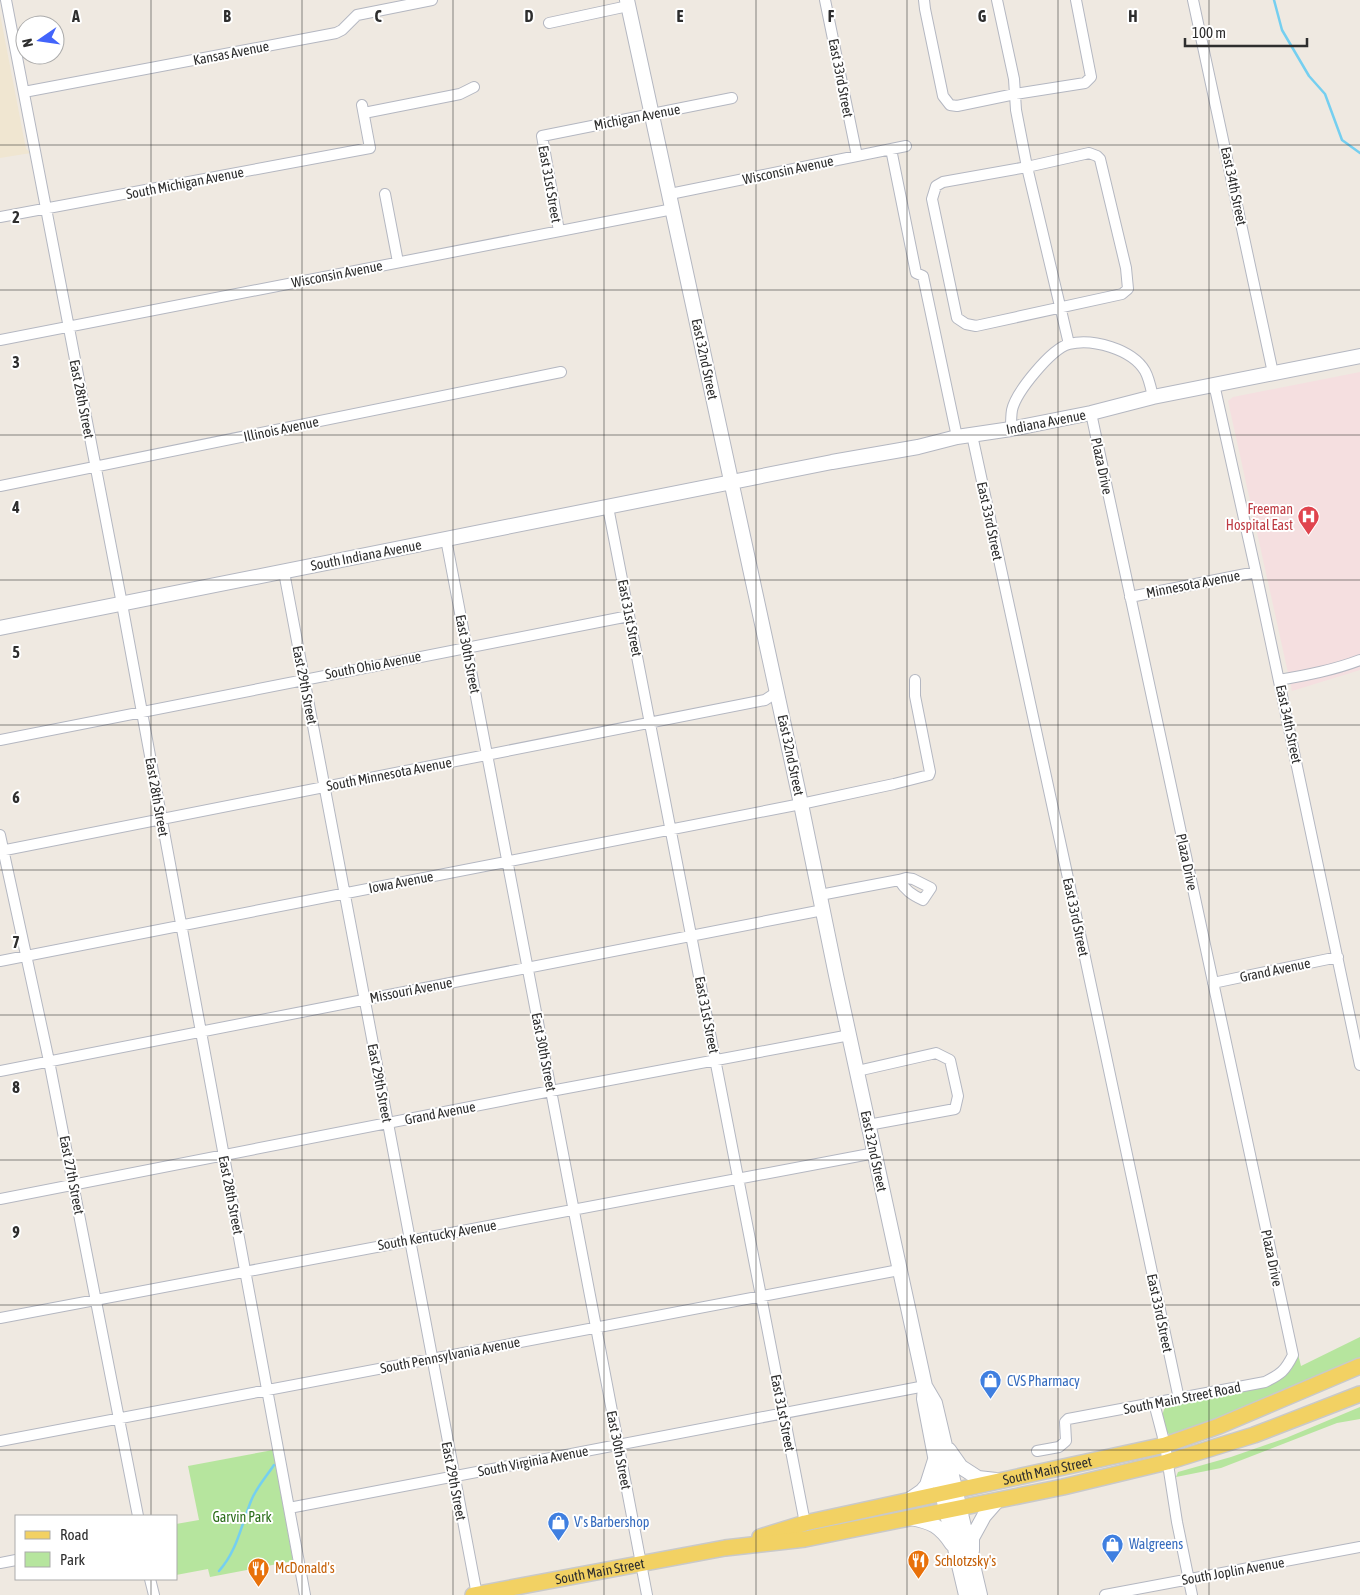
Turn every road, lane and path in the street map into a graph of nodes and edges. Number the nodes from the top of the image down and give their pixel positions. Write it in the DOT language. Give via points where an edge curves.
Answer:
graph roads {
  1 [pos="6,0"];
  2 [pos="432,0"];
  3 [pos="825,0"];
  4 [pos="924,0"];
  5 [pos="997,0"];
  6 [pos="1076,0"];
  7 [pos="1193,0"];
  8 [pos="627,3"];
  9 [pos="549,23"];
  10 [pos="474,87"];
  11 [pos="24,92"];
  12 [pos="1016,94"];
  13 [pos="732,98"];
  14 [pos="653,114"];
  15 [pos="542,136"];
  16 [pos="906,146"];
  17 [pos="891,149"];
  18 [pos="857,156"];
  19 [pos="1027,168"];
  20 [pos="385,194"];
  21 [pos="670,194"];
  22 [pos="46,208"];
  23 [pos="673,209"];
  24 [pos="0,217"];
  25 [pos="559,231"];
  26 [pos="398,262"];
  27 [pos="1060,308"];
  28 [pos="68,327"];
  29 [pos="0,340"];
  30 [pos="1069,344"];
  31 [pos="1360,356"];
  32 [pos="561,372"];
  33 [pos="1274,373"];
  34 [pos="1214,384"];
  35 [pos="1153,396"];
  36 [pos="1091,413"];
  37 [pos="1010,429"];
  38 [pos="964,436"];
  39 [pos="95,467"];
  40 [pos="732,482"];
  41 [pos="0,486"];
  42 [pos="608,507"];
  43 [pos="446,539"];
  44 [pos="284,572"];
  45 [pos="1256,572"];
  46 [pos="1130,597"];
  47 [pos="122,604"];
  48 [pos="629,616"];
  49 [pos="0,628"];
  50 [pos="467,647"];
  51 [pos="1360,660"];
  52 [pos="304,679"];
  53 [pos="915,680"];
  54 [pos="1279,680"];
  55 [pos="777,692"];
  56 [pos="142,712"];
  57 [pos="650,722"];
  58 [pos="0,740"];
  59 [pos="487,754"];
  60 [pos="324,786"];
  61 [pos="801,804"];
  62 [pos="161,819"];
  63 [pos="671,829"];
  64 [pos="0,835"];
  65 [pos="2,851"];
  66 [pos="507,861"];
  67 [pos="899,880"];
  68 [pos="344,893"];
  69 [pos="820,896"];
  70 [pos="823,910"];
  71 [pos="181,925"];
  72 [pos="691,936"];
  73 [pos="26,956"];
  74 [pos="1338,957"];
  75 [pos="0,961"];
  76 [pos="528,968"];
  77 [pos="1213,982"];
  78 [pos="364,999"];
  79 [pos="200,1031"];
  80 [pos="850,1035"];
  81 [pos="1357,1036"];
  82 [pos="715,1060"];
  83 [pos="49,1061"];
  84 [pos="1360,1065"];
  85 [pos="0,1071"];
  86 [pos="857,1071"];
  87 [pos="551,1091"];
  88 [pos="387,1123"];
  89 [pos="868,1125"];
  90 [pos="875,1153"];
  91 [pos="223,1154"];
  92 [pos="738,1178"];
  93 [pos="74,1184"];
  94 [pos="0,1199"];
  95 [pos="574,1210"];
  96 [pos="409,1240"];
  97 [pos="899,1270"];
  98 [pos="245,1271"];
  99 [pos="761,1296"];
  100 [pos="96,1300"];
  101 [pos="1284,1311"];
  102 [pos="0,1318"];
  103 [pos="596,1327"];
  104 [pos="431,1358"];
  105 [pos="1360,1366"];
  106 [pos="925,1386"];
  107 [pos="267,1390"];
  108 [pos="1360,1394"];
  109 [pos="1179,1399"];
  110 [pos="1154,1403"];
  111 [pos="784,1414"];
  112 [pos="118,1418"];
  113 [pos="0,1441"];
  114 [pos="945,1444"];
  115 [pos="618,1445"];
  116 [pos="1165,1445"];
  117 [pos="1037,1451"];
  118 [pos="936,1459"];
  119 [pos="1167,1462"];
  120 [pos="453,1477"];
  121 [pos="1001,1480"];
  122 [pos="949,1492"];
  123 [pos="998,1500"];
  124 [pos="908,1501"];
  125 [pos="288,1508"];
  126 [pos="953,1509"];
  127 [pos="138,1515"];
  128 [pos="911,1518"];
  129 [pos="804,1523"];
  130 [pos="1360,1547"];
  131 [pos="725,1548"];
  132 [pos="955,1548"];
  133 [pos="972,1559"];
  134 [pos="15,1560"];
  135 [pos="0,1563"];
  136 [pos="641,1564"];
  137 [pos="1188,1579"];
  138 [pos="150,1580"];
  139 [pos="154,1595"];
  140 [pos="305,1595"];
  141 [pos="475,1595"];
  142 [pos="647,1595"];
  143 [pos="966,1595"];
  144 [pos="980,1595"];
  145 [pos="1105,1595"];
  146 [pos="1192,1595"];
  1 -- 11 [label="street, East 28th Street"];
  2 -- 11 [label="street, Kansas Avenue" via="357,15 336,32"];
  3 -- 18 [label="street, East 33rd Street"];
  4 -- 12 [label="street" via="943,96 950,105"];
  5 -- 12 [label="street"];
  6 -- 12 [label="street" via="1091,77 1085,83"];
  7 -- 33 [label="street, East 34th Street"];
  8 -- 9 [label="street"];
  8 -- 14 [label="main road, East 32nd Street"];
  10 -- 22 [label="street, South Michigan Avenue" via="460,94 363,109 370,148"];
  11 -- 22 [label="street, East 28th Street"];
  12 -- 19 [label="street"];
  13 -- 14 [label="street, Michigan Avenue"];
  14 -- 15 [label="street, Michigan Avenue"];
  14 -- 21 [label="main road, East 32nd Street"];
  15 -- 25 [label="street, East 31st Street"];
  16 -- 17 [label="street, Wisconsin Avenue"];
  17 -- 18 [label="street, Wisconsin Avenue"];
  17 -- 38 [label="street, East 33rd Street" via="916,272 923,276"];
  18 -- 21 [label="street, Wisconsin Avenue"];
  19 -- 27 [label="street"];
  19 -- 27 [label="street" via="1089,154 1100,159 1126,268 1128,289 1122,294"];
  19 -- 27 [label="street" via="943,182 936,186 932,199 957,318 976,326"];
  20 -- 26 [label="street"];
  21 -- 23 [label="main road, East 32nd Street"];
  22 -- 24 [label="street, South Michigan Avenue"];
  22 -- 28 [label="street, East 28th Street"];
  23 -- 25 [label="street, Wisconsin Avenue"];
  23 -- 40 [label="main road, East 32nd Street"];
  25 -- 26 [label="street, Wisconsin Avenue"];
  26 -- 28 [label="street, Wisconsin Avenue"];
  27 -- 30 [label="street"];
  28 -- 29 [label="street, Wisconsin Avenue"];
  28 -- 39 [label="street, East 28th Street"];
  30 -- 35 [label="street" via="1110,346 1122,351 1145,371"];
  30 -- 37 [label="street" via="1032,376 1012,408"];
  31 -- 33 [label="main road, Indiana Avenue"];
  32 -- 39 [label="street, Illinois Avenue"];
  33 -- 34 [label="main road, Indiana Avenue"];
  34 -- 35 [label="main road, Indiana Avenue"];
  34 -- 45 [label="street, East 34th Street"];
  35 -- 36 [label="main road, Indiana Avenue"];
  36 -- 37 [label="main road, Indiana Avenue"];
  36 -- 46 [label="street, Plaza Drive"];
  37 -- 38 [label="main road, Indiana Avenue"];
  38 -- 40 [label="main road, Indiana Avenue"];
  38 -- 109 [label="street, East 33rd Street" via="1076,915"];
  39 -- 41 [label="street, Illinois Avenue"];
  39 -- 47 [label="street, East 28th Street"];
  40 -- 42 [label="main road, South Indiana Avenue"];
  40 -- 55 [label="main road, East 32nd Street"];
  42 -- 43 [label="main road, South Indiana Avenue"];
  42 -- 48 [label="street, East 31st Street"];
  43 -- 44 [label="main road, South Indiana Avenue"];
  43 -- 50 [label="street, East 30th Street"];
  44 -- 47 [label="main road, South Indiana Avenue"];
  44 -- 52 [label="street, East 29th Street"];
  45 -- 46 [label="street, Minnesota Avenue"];
  45 -- 54 [label="street, East 34th Street"];
  46 -- 77 [label="street, Plaza Drive"];
  47 -- 49 [label="main road, South Indiana Avenue"];
  47 -- 56 [label="street, East 28th Street"];
  48 -- 50 [label="street, South Ohio Avenue"];
  48 -- 57 [label="street, East 31st Street"];
  50 -- 52 [label="street, South Ohio Avenue"];
  50 -- 59 [label="street, East 30th Street"];
  51 -- 54 [label="street" via="1326,671"];
  52 -- 56 [label="street, South Ohio Avenue"];
  52 -- 60 [label="street, East 29th Street"];
  53 -- 61 [label="street, Iowa Avenue" via="929,775"];
  54 -- 74 [label="street, East 34th Street"];
  55 -- 57 [label="street, South Minnesota Avenue" via="765,700"];
  55 -- 61 [label="main road, East 32nd Street"];
  56 -- 58 [label="street, South Ohio Avenue"];
  56 -- 62 [label="street, East 28th Street"];
  57 -- 59 [label="street, South Minnesota Avenue"];
  57 -- 63 [label="street, East 31st Street"];
  59 -- 60 [label="street, South Minnesota Avenue"];
  59 -- 66 [label="street, East 30th Street"];
  60 -- 62 [label="street, South Minnesota Avenue"];
  60 -- 68 [label="street, East 29th Street"];
  61 -- 63 [label="street, Iowa Avenue"];
  61 -- 69 [label="main road, East 32nd Street"];
  62 -- 65 [label="street, South Minnesota Avenue"];
  62 -- 71 [label="street, East 28th Street"];
  63 -- 66 [label="street, Iowa Avenue"];
  63 -- 72 [label="street, East 31st Street"];
  64 -- 65 [label="street, East 27th Street"];
  65 -- 73 [label="street, East 27th Street"];
  66 -- 68 [label="street, Iowa Avenue"];
  66 -- 76 [label="street, East 30th Street"];
  67 -- 69 [label="street"];
  68 -- 71 [label="street, Iowa Avenue"];
  68 -- 78 [label="street, East 29th Street"];
  69 -- 70 [label="main road, East 32nd Street"];
  70 -- 72 [label="street, Missouri Avenue"];
  70 -- 80 [label="main road, East 32nd Street"];
  71 -- 73 [label="street, Iowa Avenue"];
  71 -- 79 [label="street, East 28th Street"];
  72 -- 76 [label="street, Missouri Avenue"];
  72 -- 82 [label="street, East 31st Street"];
  73 -- 75 [label="street, Iowa Avenue"];
  73 -- 83 [label="street, East 27th Street"];
  74 -- 77 [label="street, Grand Avenue"];
  74 -- 81 [label="street, East 34th Street"];
  76 -- 78 [label="street, Missouri Avenue"];
  76 -- 87 [label="street, East 30th Street"];
  77 -- 101 [label="street, Plaza Drive"];
  78 -- 79 [label="street, Missouri Avenue"];
  78 -- 88 [label="street, East 29th Street"];
  79 -- 83 [label="street, Missouri Avenue"];
  79 -- 91 [label="street, East 28th Street"];
  80 -- 82 [label="street, Grand Avenue"];
  80 -- 86 [label="main road, East 32nd Street"];
  81 -- 84 [label="street, East 34th Street"];
  82 -- 87 [label="street, Grand Avenue"];
  82 -- 92 [label="street, East 31st Street"];
  83 -- 85 [label="street, Missouri Avenue"];
  83 -- 93 [label="street, East 27th Street"];
  86 -- 89 [label="main road, East 32nd Street"];
  86 -- 89 [label="street" via="936,1053 950,1060 958,1096 955,1109"];
  87 -- 88 [label="street, Grand Avenue"];
  87 -- 95 [label="street, East 30th Street"];
  88 -- 91 [label="street, Grand Avenue"];
  88 -- 96 [label="street, East 29th Street"];
  89 -- 90 [label="main road, East 32nd Street"];
  90 -- 92 [label="street, South Kentucky Avenue"];
  90 -- 97 [label="main road, East 32nd Street"];
  91 -- 93 [label="street, Grand Avenue"];
  91 -- 98 [label="street, East 28th Street"];
  92 -- 95 [label="street, South Kentucky Avenue"];
  92 -- 99 [label="street, East 31st Street"];
  93 -- 94 [label="street, Grand Avenue"];
  93 -- 100 [label="street, East 27th Street"];
  95 -- 96 [label="street, South Kentucky Avenue"];
  95 -- 103 [label="street, East 30th Street"];
  96 -- 98 [label="street, South Kentucky Avenue"];
  96 -- 104 [label="street, East 29th Street"];
  97 -- 99 [label="street, South Pennsylvania Avenue"];
  97 -- 106 [label="main road, East 32nd Street"];
  98 -- 100 [label="street, South Kentucky Avenue"];
  98 -- 107 [label="street, East 28th Street"];
  99 -- 103 [label="street, South Pennsylvania Avenue"];
  99 -- 111 [label="street, East 31st Street"];
  100 -- 102 [label="street, South Kentucky Avenue"];
  100 -- 112 [label="street, East 27th Street"];
  101 -- 109 [label="street, South Main Street Road" via="1293,1355 1287,1368 1265,1382"];
  103 -- 104 [label="street, South Pennsylvania Avenue"];
  103 -- 115 [label="street, East 30th Street"];
  104 -- 107 [label="street, South Pennsylvania Avenue"];
  104 -- 120 [label="street, East 29th Street"];
  105 -- 116 [label="main road, South Main Street" via="1219,1426"];
  106 -- 111 [label="street, South Virginia Avenue"];
  106 -- 114 [label="main road" via="936,1403"];
  106 -- 118 [label="main road, East 32nd Street" via="924,1399"];
  107 -- 112 [label="street, South Pennsylvania Avenue"];
  107 -- 125 [label="street, East 28th Street"];
  108 -- 119 [label="main road, South Main Street" via="1254,1435"];
  109 -- 110 [label="street, South Main Street Road"];
  110 -- 116 [label="street"];
  110 -- 117 [label="street, South Main Street Road" via="1068,1419 1065,1422 1066,1441"];
  111 -- 115 [label="street, South Virginia Avenue"];
  111 -- 129 [label="street, East 31st Street"];
  112 -- 113 [label="street, South Pennsylvania Avenue"];
  112 -- 127 [label="street, East 27th Street"];
  114 -- 121 [label="main road" via="961,1467 978,1478"];
  114 -- 122 [label="main road"];
  115 -- 120 [label="street, South Virginia Avenue"];
  115 -- 136 [label="street, East 30th Street"];
  116 -- 119 [label="street"];
  116 -- 121 [label="main road, South Main Street"];
  118 -- 122 [label="main road, East 32nd Street"];
  118 -- 124 [label="main road" via="927,1485"];
  119 -- 123 [label="main road, South Main Street"];
  119 -- 137 [label="street"];
  120 -- 125 [label="street, South Virginia Avenue"];
  120 -- 141 [label="street, East 29th Street"];
  121 -- 122 [label="main road, South Main Street"];
  122 -- 124 [label="main road, South Main Street"];
  122 -- 126 [label="main road"];
  123 -- 126 [label="main road, South Main Street"];
  123 -- 133 [label="main road" via="984,1516 972,1538"];
  124 -- 129 [label="main road, South Main Street"];
  125 -- 140 [label="street, East 28th Street"];
  126 -- 128 [label="main road, South Main Street"];
  126 -- 132 [label="main road"];
  126 -- 133 [label="main road"];
  128 -- 131 [label="main road, South Main Street" via="805,1539"];
  128 -- 132 [label="main road" via="929,1521 945,1534"];
  129 -- 131 [label="main road, South Main Street"];
  130 -- 137 [label="street, South Joplin Avenue"];
  131 -- 136 [label="main road, South Main Street"];
  132 -- 143 [label="main road"];
  133 -- 144 [label="main road"];
  134 -- 135 [label="street"];
  136 -- 141 [label="main road, South Main Street"];
  136 -- 142 [label="street, East 30th Street"];
  137 -- 145 [label="street, South Joplin Avenue"];
  137 -- 146 [label="street"];
  138 -- 139 [label="street"];
}
